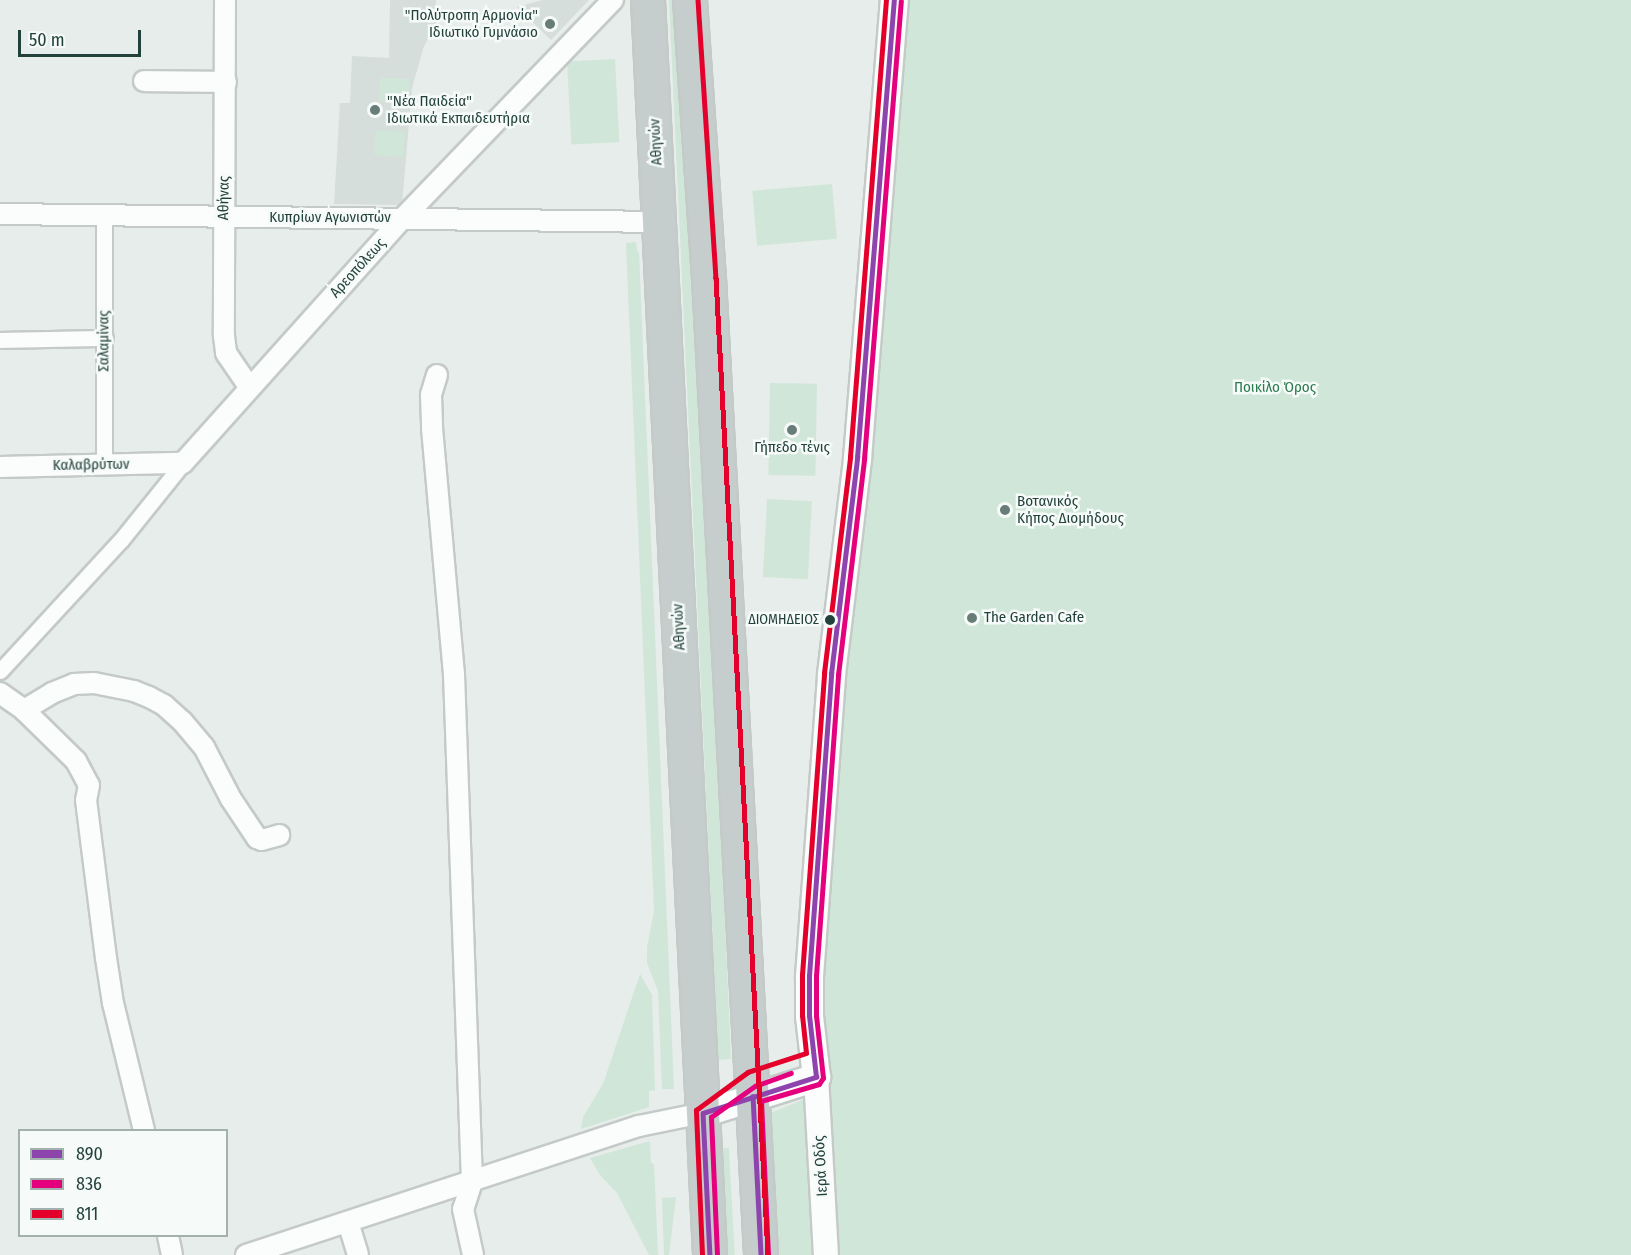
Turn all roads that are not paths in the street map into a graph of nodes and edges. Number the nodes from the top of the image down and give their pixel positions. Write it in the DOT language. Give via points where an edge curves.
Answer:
graph roads {
  1 [pos="225,0"];
  2 [pos="613,0"];
  3 [pos="648,0"];
  4 [pos="690,0"];
  5 [pos="894,0"];
  6 [pos="144,81"];
  7 [pos="226,82"];
  8 [pos="0,214"];
  9 [pos="104,216"];
  10 [pos="223,218"];
  11 [pos="403,218"];
  12 [pos="660,222"];
  13 [pos="105,338"];
  14 [pos="0,340"];
  15 [pos="437,375"];
  16 [pos="250,388"];
  17 [pos="183,463"];
  18 [pos="104,465"];
  19 [pos="0,467"];
  20 [pos="0,671"];
  21 [pos="0,693"];
  22 [pos="24,710"];
  23 [pos="279,835"];
  24 [pos="815,1067"];
  25 [pos="752,1088"];
  26 [pos="703,1113"];
  27 [pos="144,1129"];
  28 [pos="472,1182"];
  29 [pos="348,1222"];
  30 [pos="168,1237"];
  31 [pos="172,1255"];
  32 [pos="246,1255"];
  33 [pos="358,1255"];
  34 [pos="473,1255"];
  35 [pos="710,1255"];
  36 [pos="761,1255"];
  37 [pos="826,1255"];
  1 -- 7 [label="street, Αθήνας"];
  2 -- 11 [label="street, Αρεοπόλεως"];
  3 -- 12 [label="highway, Αθηνών"];
  4 -- 25 [label="highway" via="709,278"];
  5 -- 24 [label="main road, Ιερά Οδός" via="857,458 831,686 809,976"];
  6 -- 7 [label="street"];
  7 -- 10 [label="street, Αθήνας"];
  8 -- 9 [label="street, Κυπρίων Αγωνιστών"];
  9 -- 10 [label="street, Κυπρίων Αγωνιστών"];
  9 -- 13 [label="street, Σαλαμίνας"];
  10 -- 11 [label="street, Κυπρίων Αγωνιστών"];
  10 -- 16 [label="street, Αθήνας" via="226,353"];
  11 -- 12 [label="street, Κυπρίων Αγωνιστών"];
  11 -- 16 [label="street, Αρεοπόλεως"];
  12 -- 26 [label="highway, Αθηνών"];
  13 -- 14 [label="street"];
  13 -- 18 [label="street, Σαλαμίνας"];
  15 -- 28 [label="street" via="431,395 432,428 454,674"];
  16 -- 17 [label="street, Αρεοπόλεως"];
  17 -- 18 [label="street, Καλαβρύτων"];
  17 -- 20 [label="street" via="121,540"];
  18 -- 19 [label="street, Καλαβρύτων"];
  21 -- 22 [label="street"];
  22 -- 23 [label="street" via="74,684 94,683 149,697 182,721 204,747 257,838"];
  22 -- 27 [label="street" via="76,761 89,785 86,800 113,1003"];
  24 -- 25 [label="main road"];
  24 -- 37 [label="street, Ιερά Οδός"];
  25 -- 26 [label="main road"];
  25 -- 36 [label="highway"];
  26 -- 28 [label="street" via="639,1126"];
  26 -- 35 [label="highway, Αθηνών"];
  28 -- 29 [label="street"];
  28 -- 34 [label="street" via="463,1209"];
  29 -- 32 [label="street"];
  29 -- 33 [label="street"];
  30 -- 31 [label="street"];
}
